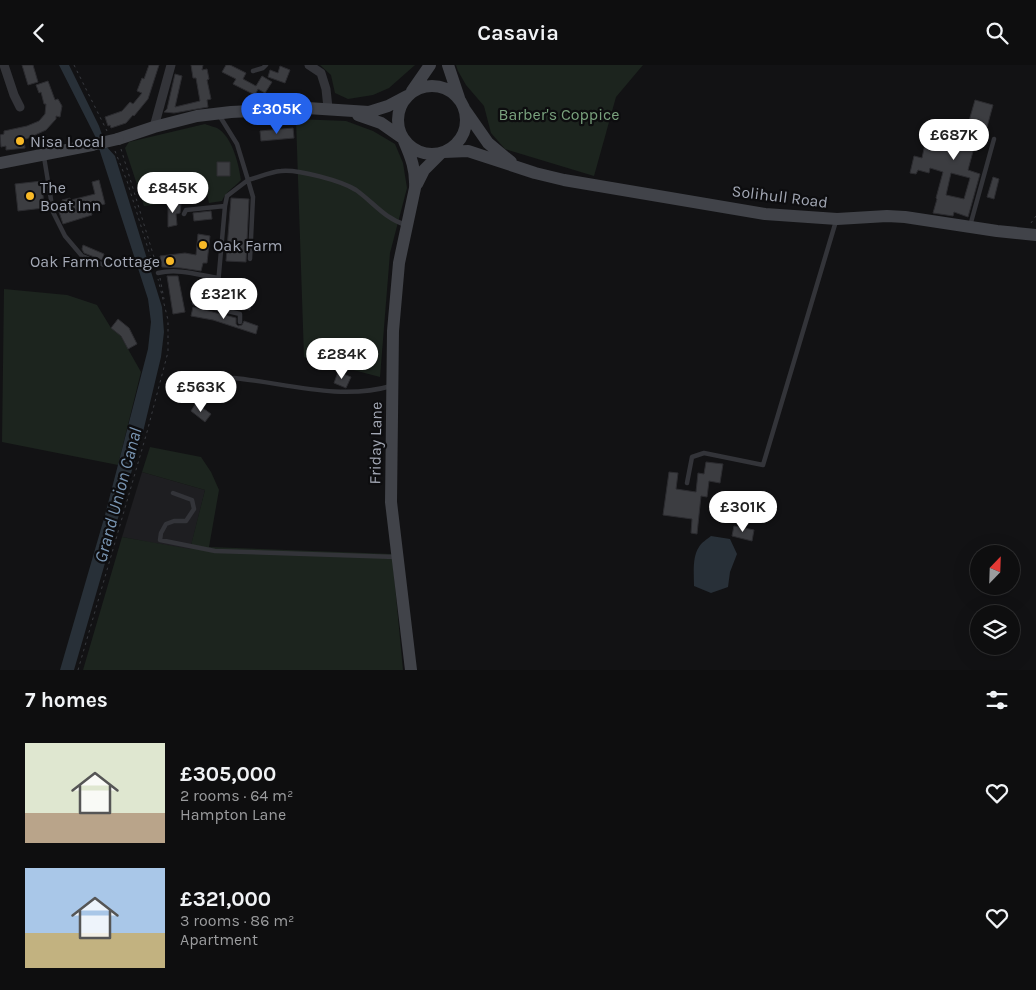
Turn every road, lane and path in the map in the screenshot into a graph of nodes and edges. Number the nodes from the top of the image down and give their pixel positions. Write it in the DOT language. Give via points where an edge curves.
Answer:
graph roads {
  1 [pos="4,65"];
  2 [pos="74,65"];
  3 [pos="171,65"];
  4 [pos="266,65"];
  5 [pos="309,65"];
  6 [pos="430,65"];
  7 [pos="448,65"];
  8 [pos="253,71"];
  9 [pos="409,94"];
  10 [pos="462,104"];
  11 [pos="20,107"];
  12 [pos="328,108"];
  13 [pos="344,111"];
  14 [pos="218,113"];
  15 [pos="154,127"];
  16 [pos="402,139"];
  17 [pos="994,139"];
  18 [pos="113,140"];
  19 [pos="442,153"];
  20 [pos="44,156"];
  21 [pos="0,163"];
  22 [pos="522,169"];
  23 [pos="248,181"];
  24 [pos="415,188"];
  25 [pos="225,206"];
  26 [pos="184,214"];
  27 [pos="836,219"];
  28 [pos="407,226"];
  29 [pos="970,227"];
  30 [pos="1036,235"];
  31 [pos="250,259"];
  32 [pos="104,265"];
  33 [pos="158,273"];
  34 [pos="218,278"];
  35 [pos="194,303"];
  36 [pos="216,307"];
  37 [pos="166,308"];
  38 [pos="240,322"];
  39 [pos="392,386"];
  40 [pos="210,399"];
  41 [pos="687,483"];
  42 [pos="173,493"];
  43 [pos="398,557"];
  44 [pos="78,670"];
  45 [pos="411,670"];
  1 -- 11 [label="street"];
  2 -- 18 [label="path"];
  3 -- 15 [label="street"];
  4 -- 8 [label="lane"];
  5 -- 12 [label="street" via="321,73"];
  6 -- 9 [label="main road"];
  7 -- 10 [label="main road"];
  9 -- 10 [label="main road" via="424,87 437,87 449,91"];
  9 -- 13 [label="main road" via="376,111"];
  9 -- 16 [label="main road" via="398,117"];
  10 -- 19 [label="main road" via="465,122 462,135"];
  10 -- 22 [label="main road, Solihull Road" via="488,143"];
  12 -- 13 [label="main road"];
  12 -- 14 [label="main road"];
  13 -- 16 [label="main road" via="381,123"];
  14 -- 15 [label="main road"];
  14 -- 23 [label="lane" via="237,144"];
  15 -- 18 [label="main road"];
  16 -- 19 [label="main road" via="422,152"];
  16 -- 24 [label="main road, Friday Lane" via="414,166"];
  17 -- 29 [label="lane"];
  18 -- 20 [label="main road, bridge"];
  18 -- 33 [label="path"];
  18 -- 37 [label="path"];
  19 -- 22 [label="main road, Solihull Road" via="476,153"];
  19 -- 24 [label="main road, Friday Lane" via="424,170"];
  20 -- 21 [label="main road"];
  20 -- 32 [label="lane" via="53,212 65,236 82,256"];
  22 -- 27 [label="main road, Solihull Road" via="564,180 765,213"];
  23 -- 25 [label="lane" via="228,196"];
  23 -- 28 [label="lane" via="281,171 311,175 355,190 395,222"];
  23 -- 31 [label="lane" via="253,197"];
  24 -- 28 [label="main road, Friday Lane"];
  25 -- 26 [label="lane" via="186,210"];
  25 -- 34 [label="lane"];
  27 -- 29 [label="main road, Solihull Road" via="904,217"];
  27 -- 41 [label="lane" via="763,465 704,453 692,457"];
  28 -- 39 [label="main road, Friday Lane" via="398,263"];
  29 -- 30 [label="main road, Solihull Road"];
  33 -- 34 [label="lane" via="183,272"];
  33 -- 37 [label="path"];
  34 -- 36 [label="lane"];
  35 -- 36 [label="lane"];
  36 -- 38 [label="lane" via="240,314"];
  37 -- 44 [label="path" via="168,352"];
  39 -- 40 [label="lane" via="360,392 299,388 234,378"];
  39 -- 43 [label="main road, Friday Lane" via="391,502"];
  42 -- 43 [label="lane" via="192,500 194,509 186,521 166,524 160,540 215,551"];
  43 -- 45 [label="main road, Friday Lane"];
}
